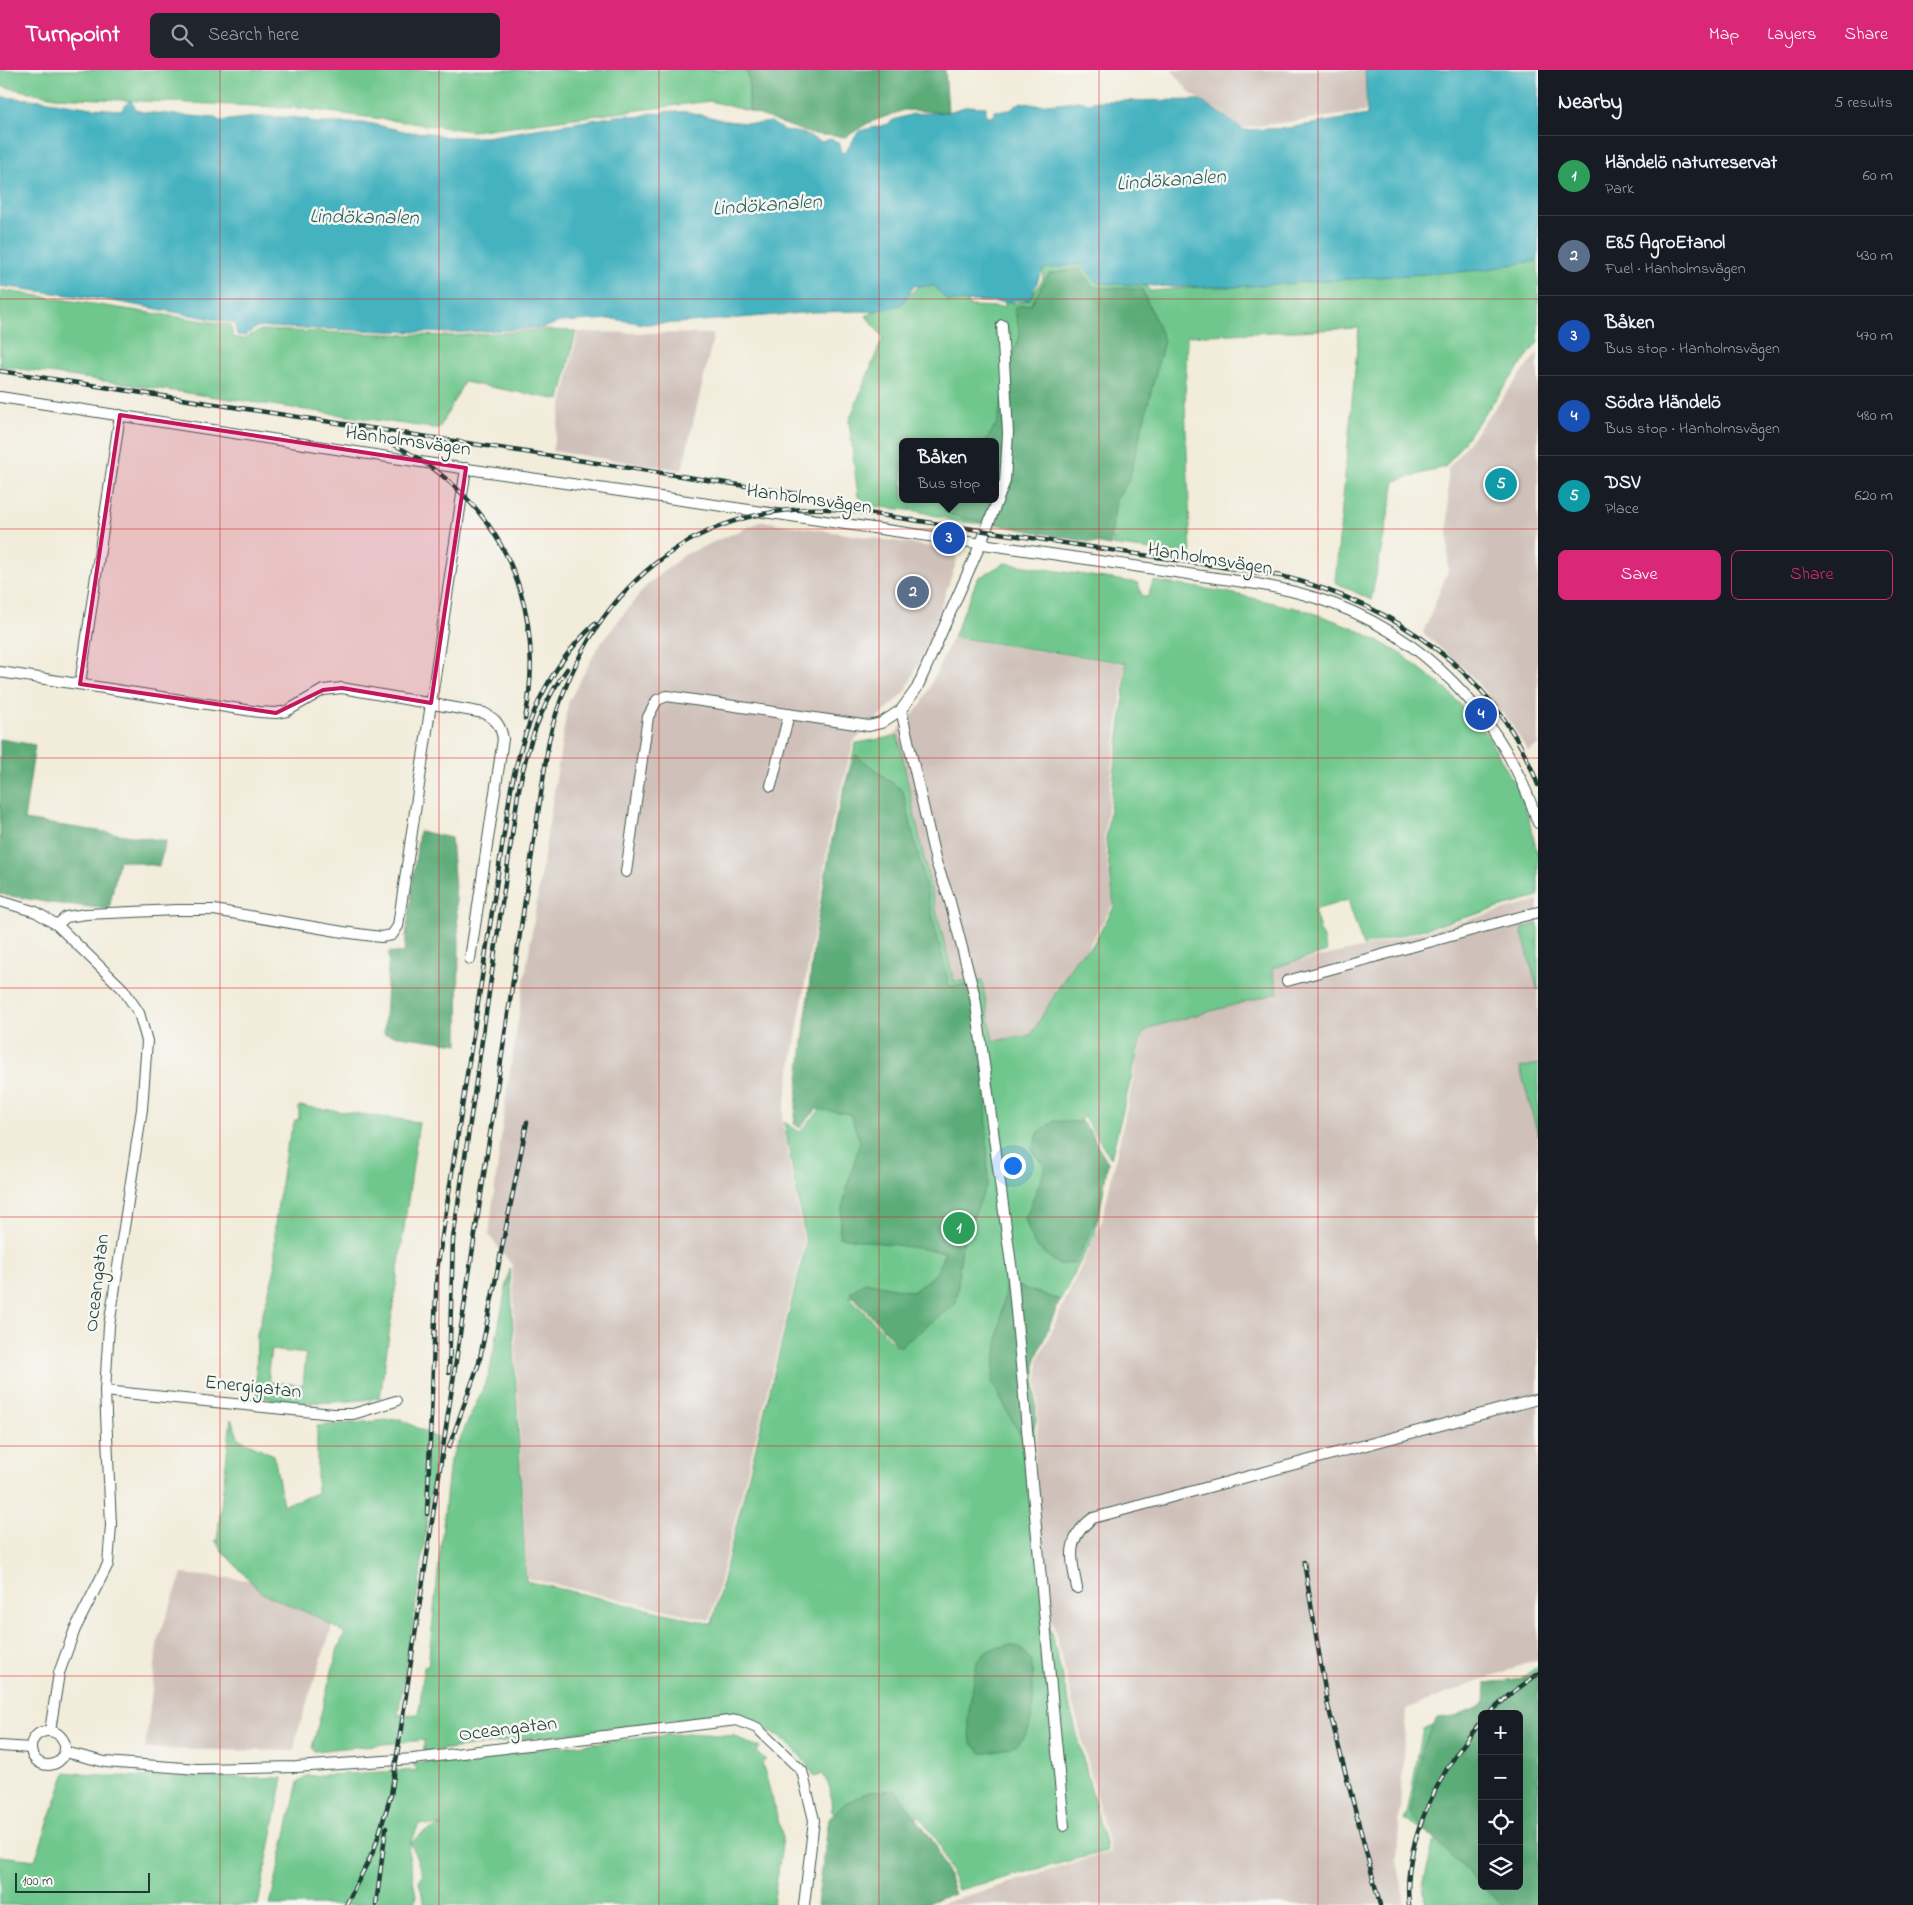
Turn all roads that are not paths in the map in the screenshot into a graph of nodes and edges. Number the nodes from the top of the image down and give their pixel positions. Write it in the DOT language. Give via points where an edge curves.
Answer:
graph roads {
  1 [pos="1002,324"];
  2 [pos="0,397"];
  3 [pos="120,415"];
  4 [pos="466,468"];
  5 [pos="999,496"];
  6 [pos="996,503"];
  7 [pos="981,543"];
  8 [pos="0,672"];
  9 [pos="80,684"];
  10 [pos="431,704"];
  11 [pos="901,710"];
  12 [pos="789,714"];
  13 [pos="771,786"];
  14 [pos="1538,823"];
  15 [pos="626,872"];
  16 [pos="0,901"];
  17 [pos="1538,912"];
  18 [pos="57,925"];
  19 [pos="470,959"];
  20 [pos="1287,981"];
  21 [pos="105,1391"];
  22 [pos="1538,1399"];
  23 [pos="396,1401"];
  24 [pos="1077,1588"];
  25 [pos="50,1731"];
  26 [pos="0,1746"];
  27 [pos="30,1748"];
  28 [pos="65,1752"];
  29 [pos="1064,1826"];
  30 [pos="804,1905"];
  1 -- 5 [label="street" via="1008,433 1005,481"];
  2 -- 3 [label="street, Hanholmsvägen"];
  3 -- 4 [label="street, Hanholmsvägen"];
  3 -- 9 [label="street"];
  4 -- 7 [label="street, Hanholmsvägen"];
  4 -- 10 [label="street"];
  6 -- 7 [label="street"];
  7 -- 11 [label="street" via="917,688"];
  7 -- 14 [label="street, Hanholmsvägen" via="1278,588 1317,598 1366,619 1393,633 1429,659 1481,714 1518,772"];
  8 -- 9 [label="street"];
  9 -- 10 [label="street" via="276,714 323,690 342,688"];
  10 -- 18 [label="street" via="398,926 392,935 382,937 353,933 214,910 86,914 66,917"];
  10 -- 19 [label="street" via="484,713 501,728 503,739"];
  11 -- 12 [label="street" via="881,723 869,726"];
  11 -- 29 [label="street" via="936,862 949,898 975,998 1013,1279"];
  12 -- 13 [label="street"];
  12 -- 15 [label="street" via="667,696 657,700 648,717"];
  16 -- 18 [label="street, Oceangatan" via="36,912"];
  17 -- 20 [label="street"];
  18 -- 21 [label="street, Oceangatan" via="123,989 139,1013 147,1042 142,1110 110,1326"];
  21 -- 23 [label="street, Energigatan" via="333,1414 353,1414"];
  21 -- 25 [label="street, Oceangatan" via="111,1525 108,1564 75,1629 59,1673"];
  22 -- 24 [label="street" via="1093,1518 1076,1536 1072,1549"];
  25 -- 27 [label="street" via="37,1735"];
  25 -- 28 [label="street" via="62,1738"];
  26 -- 27 [label="street"];
  27 -- 28 [label="street" via="35,1760 46,1766 58,1762"];
  28 -- 30 [label="street, Oceangatan" via="105,1762 197,1768 296,1767 404,1760 737,1720 757,1728 802,1771 814,1820"];
}
